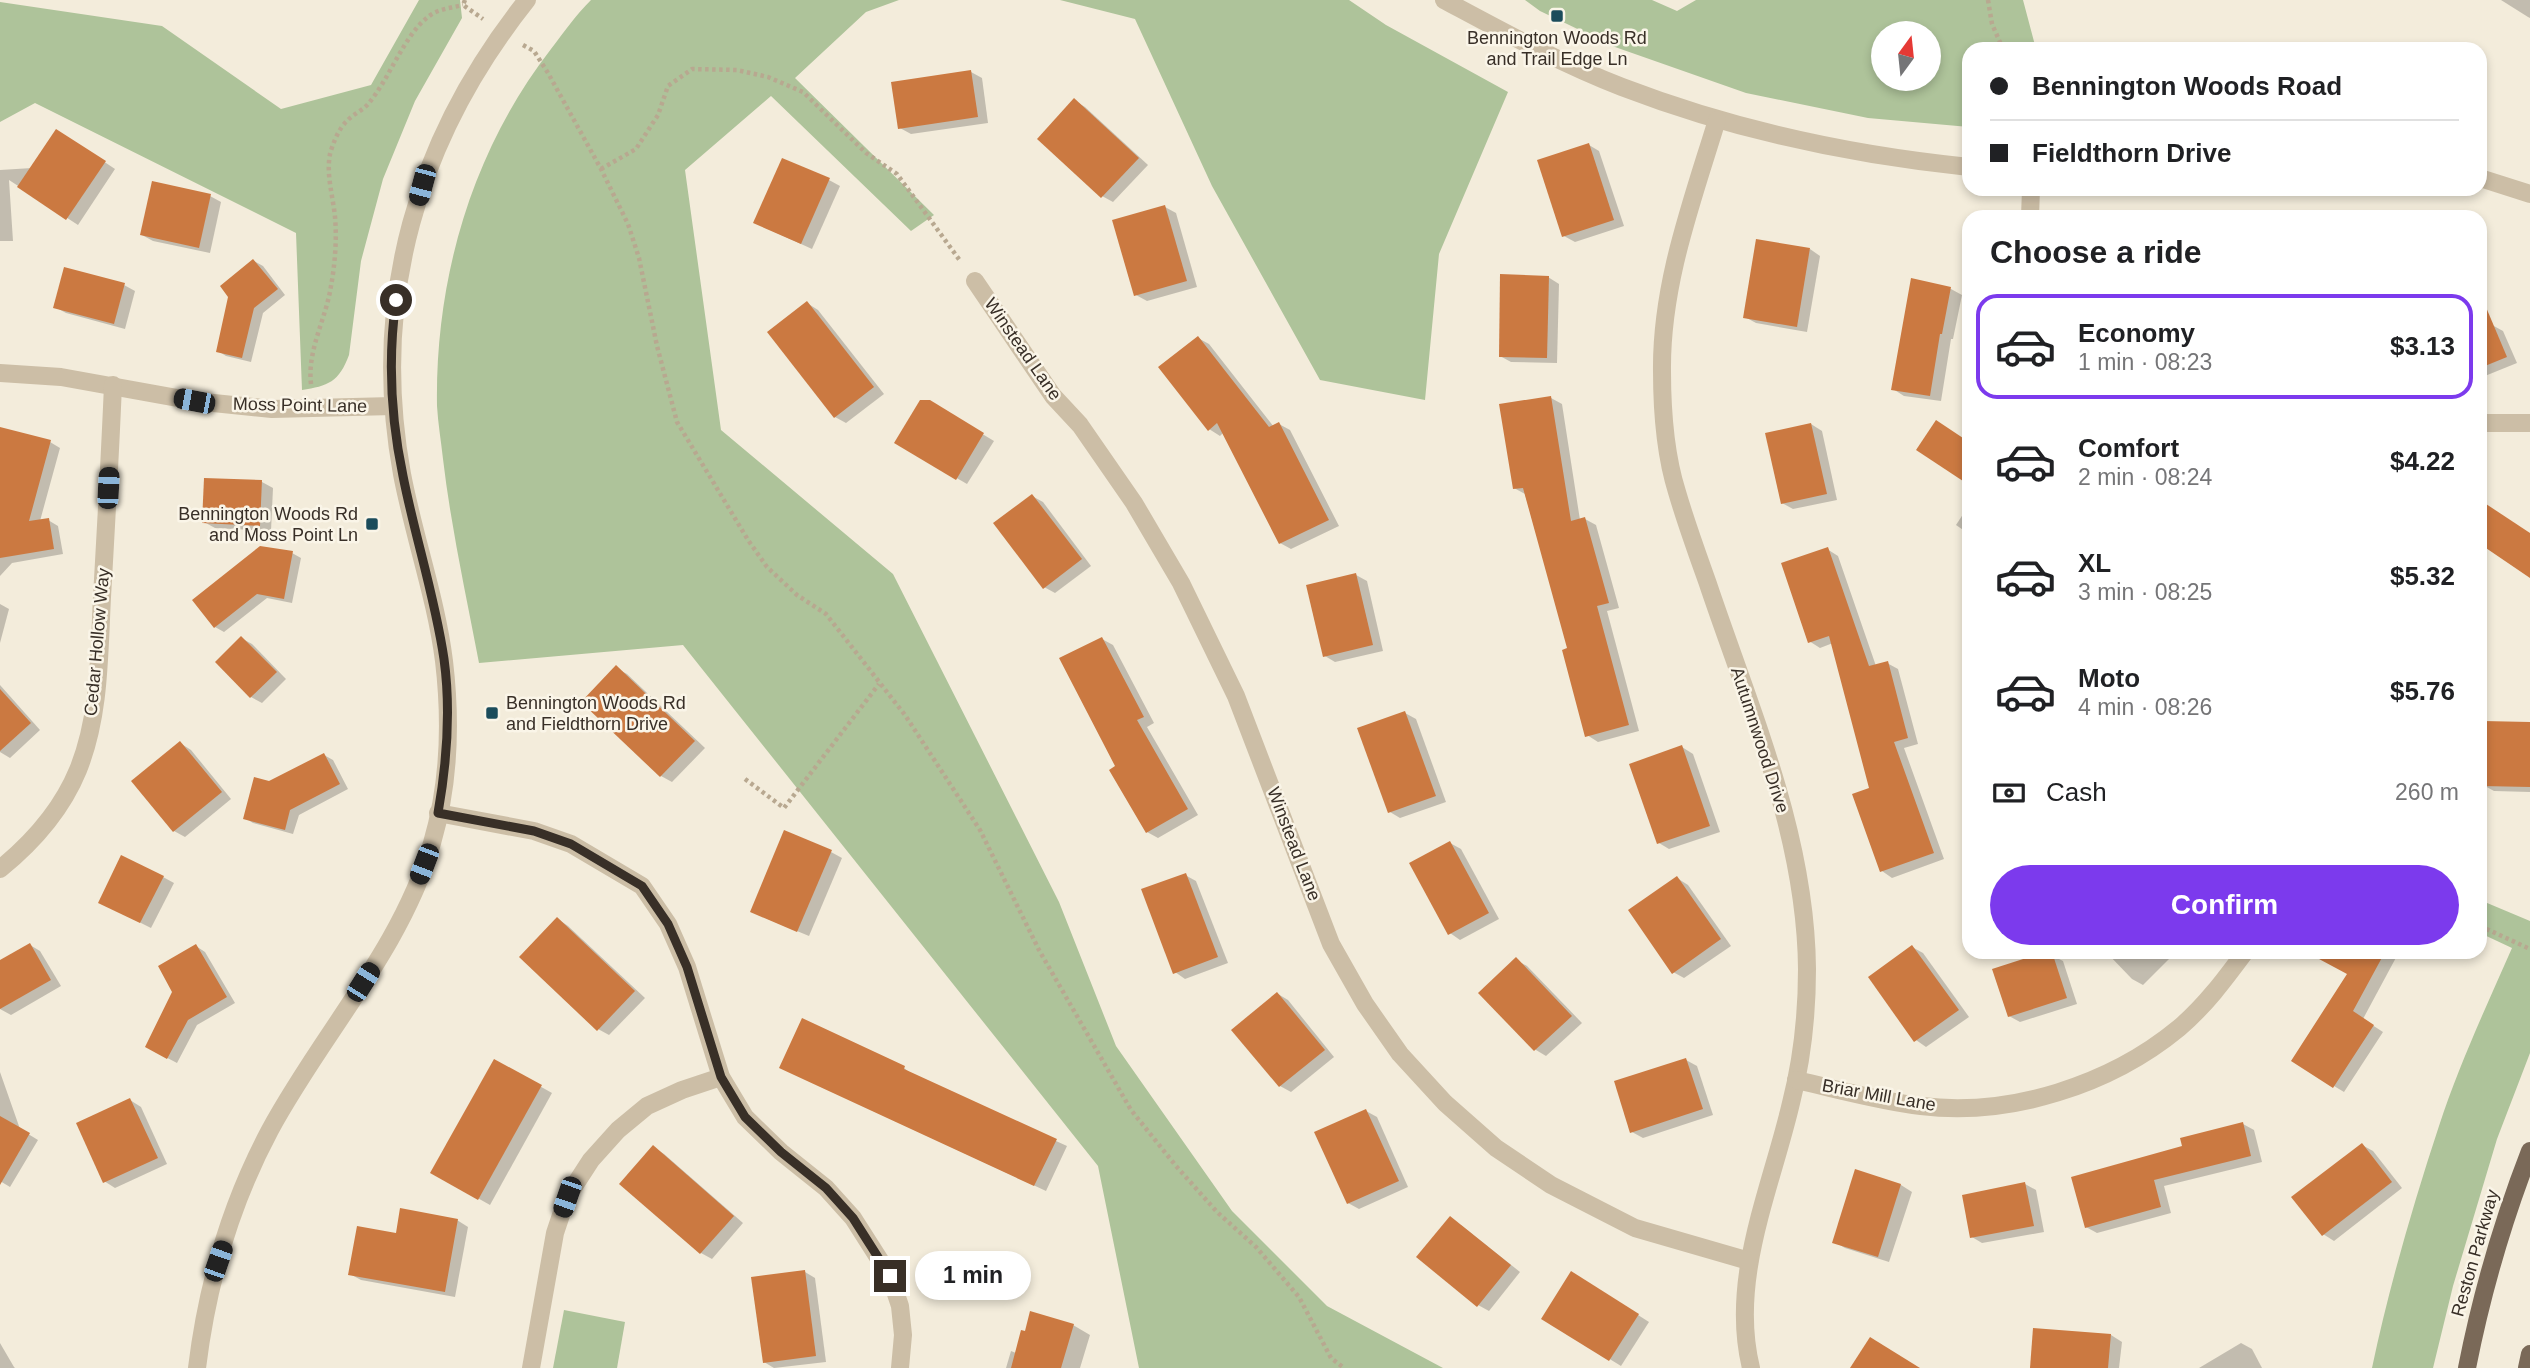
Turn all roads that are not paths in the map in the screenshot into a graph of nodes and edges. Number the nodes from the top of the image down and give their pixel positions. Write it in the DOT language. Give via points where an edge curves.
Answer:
graph roads {
  1 [pos="527,0"];
  2 [pos="1444,0"];
  3 [pos="1717,120"];
  4 [pos="1962,166"];
  5 [pos="2487,179"];
  6 [pos="2530,194"];
  7 [pos="975,281"];
  8 [pos="0,373"];
  9 [pos="113,386"];
  10 [pos="393,406"];
  11 [pos="2530,423"];
  12 [pos="2487,424"];
  13 [pos="438,813"];
  14 [pos="0,869"];
  15 [pos="2240,959"];
  16 [pos="721,1077"];
  17 [pos="1796,1080"];
  18 [pos="2530,1151"];
  19 [pos="1749,1261"];
  20 [pos="2530,1354"];
  21 [pos="197,1368"];
  22 [pos="531,1368"];
  23 [pos="900,1368"];
  24 [pos="1751,1368"];
  25 [pos="2467,1368"];
  26 [pos="2527,1368"];
  1 -- 10 [label="street" via="502,32 448,122 422,185 403,255 393,323"];
  2 -- 3 [label="street" via="1620,86"];
  3 -- 4 [label="street" via="1810,144"];
  3 -- 17 [label="street, Autumnwood Drive" via="1675,258 1666,304 1661,369 1665,432 1675,489 1791,834 1803,902 1807,968"];
  5 -- 6 [label="street"];
  7 -- 19 [label="street, Winstead Lane" via="1053,396 1080,425 1134,503 1181,583 1236,696 1331,944 1400,1054 1496,1148 1551,1185 1635,1228"];
  8 -- 9 [label="street, Moss Point Lane"];
  9 -- 10 [label="street, Moss Point Lane" via="272,409"];
  9 -- 14 [label="street, Cedar Hollow Way" via="98,677 86,748 53,814"];
  10 -- 13 [label="street" via="402,475 444,659 448,715"];
  11 -- 12 [label="street"];
  13 -- 16 [label="street" via="534,831 571,844 642,886 668,924 687,967"];
  13 -- 21 [label="street" via="432,844 389,939 270,1130 242,1191 218,1261"];
  15 -- 17 [label="street, Briar Mill Lane" via="2179,1028 2137,1057 2070,1088 2016,1103 1921,1106"];
  16 -- 22 [label="street" via="647,1106 591,1160 567,1197 555,1233"];
  16 -- 23 [label="street" via="745,1117 826,1188 873,1247 900,1306"];
  17 -- 19 [label="street, Autumnwood Drive"];
  18 -- 25 [label="main road, Reston Parkway" via="2507,1209"];
  19 -- 24 [label="street, Autumnwood Drive" via="1744,1307"];
  20 -- 26 [label="main road"];
}
